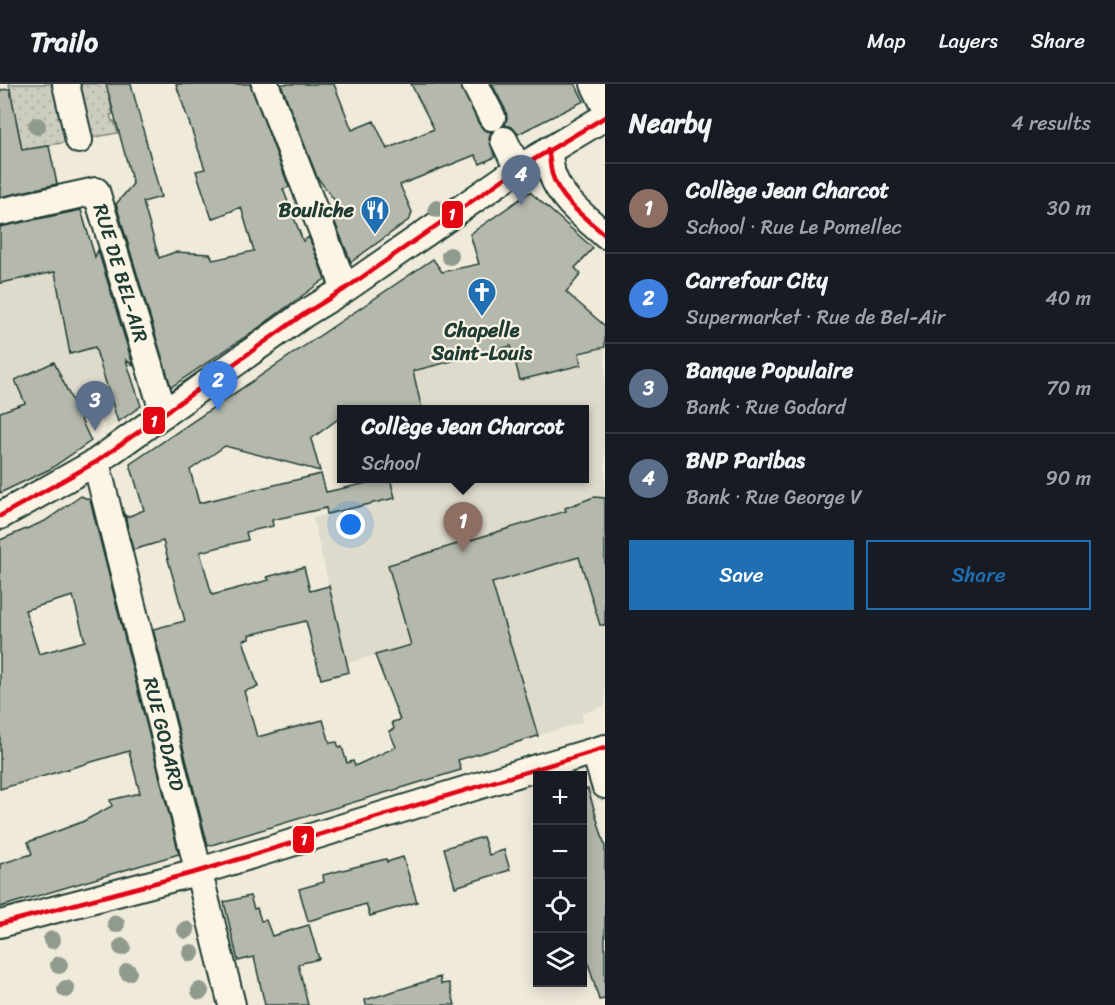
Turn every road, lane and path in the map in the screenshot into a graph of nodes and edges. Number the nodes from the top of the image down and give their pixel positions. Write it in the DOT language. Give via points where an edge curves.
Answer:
graph roads {
  1 [pos="66,84"];
  2 [pos="265,84"];
  3 [pos="475,84"];
  4 [pos="594,84"];
  5 [pos="605,106"];
  6 [pos="492,117"];
  7 [pos="605,117"];
  8 [pos="79,140"];
  9 [pos="504,140"];
  10 [pos="548,150"];
  11 [pos="518,169"];
  12 [pos="0,213"];
  13 [pos="605,235"];
  14 [pos="345,289"];
  15 [pos="164,414"];
  16 [pos="96,462"];
  17 [pos="0,516"];
  18 [pos="600,750"];
  19 [pos="605,785"];
  20 [pos="200,871"];
  21 [pos="0,924"];
  22 [pos="232,1005"];
  1 -- 8 [label="street"];
  2 -- 14 [label="street"];
  3 -- 6 [label="street"];
  4 -- 5 [label="street"];
  7 -- 10 [label="street"];
  9 -- 11 [label="street"];
  10 -- 11 [label="street"];
  10 -- 13 [label="street" via="552,174 562,192"];
  11 -- 14 [label="street"];
  12 -- 15 [label="street, RUE DE BEL-AIR" via="96,191"];
  14 -- 15 [label="street"];
  15 -- 16 [label="street"];
  16 -- 17 [label="street"];
  16 -- 20 [label="street, RUE GODARD"];
  18 -- 19 [label="street"];
  18 -- 20 [label="street"];
  20 -- 21 [label="street"];
  20 -- 22 [label="street, RUE GODARD"];
}
